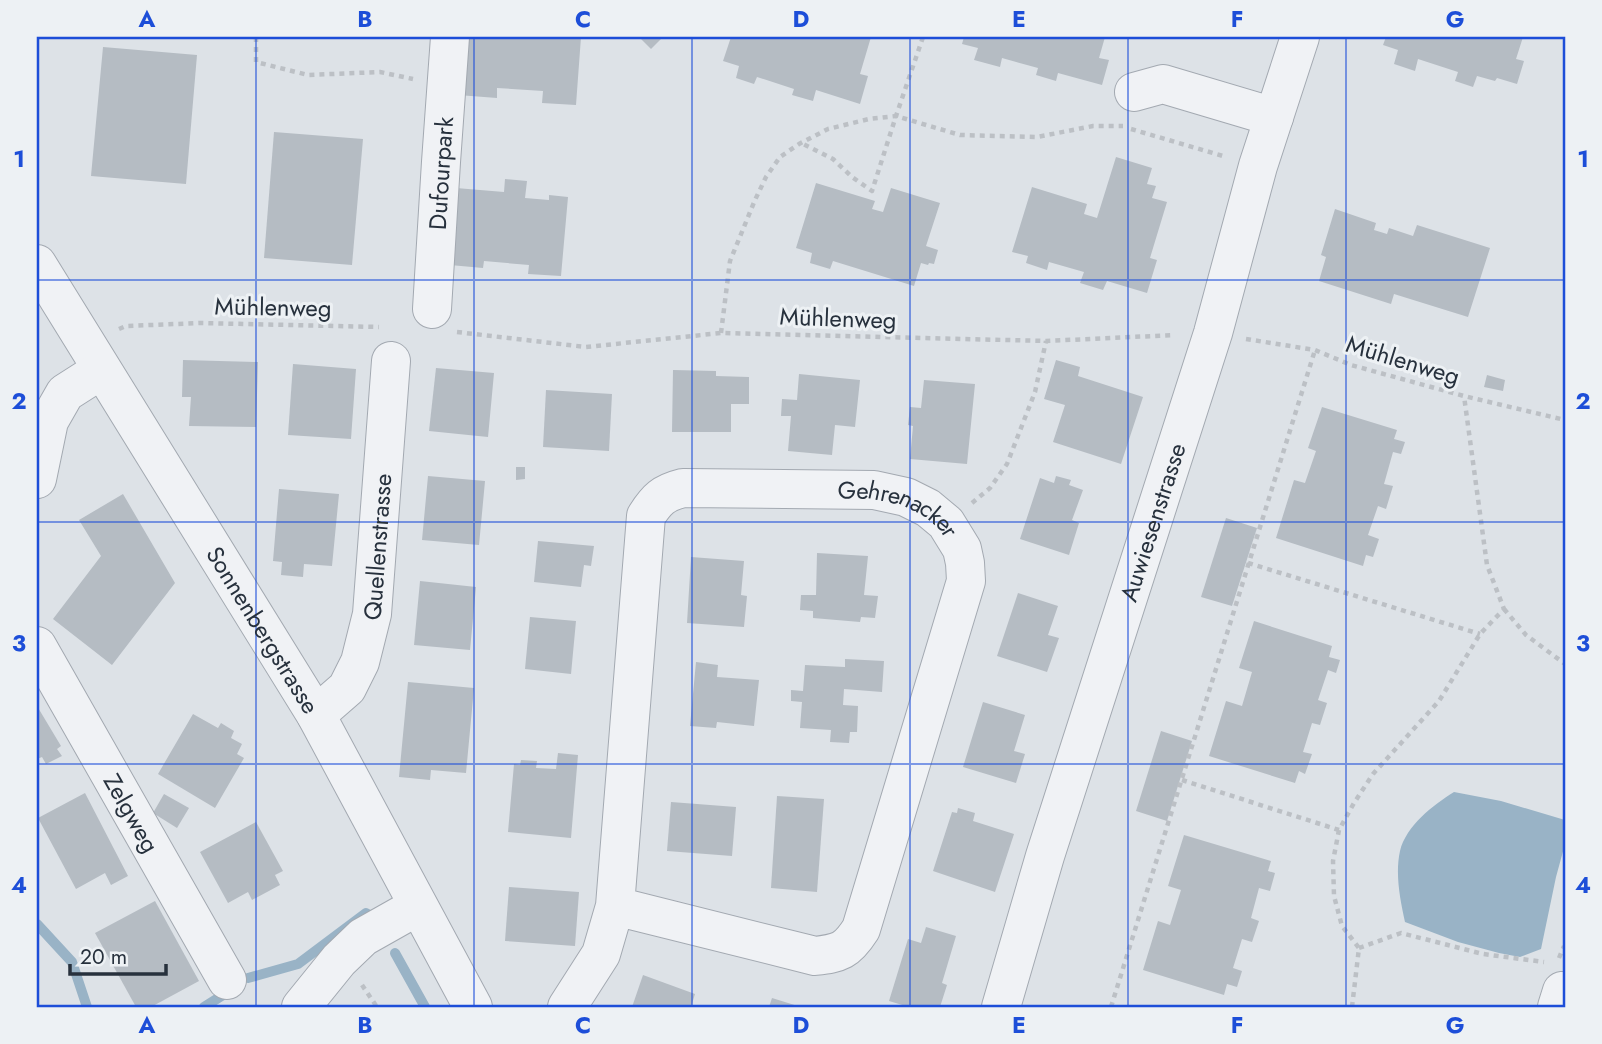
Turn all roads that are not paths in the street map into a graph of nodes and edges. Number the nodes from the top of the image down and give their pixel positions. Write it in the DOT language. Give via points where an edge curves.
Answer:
graph roads {
  1 [pos="450,37"];
  2 [pos="1300,37"];
  3 [pos="1134,92"];
  4 [pos="1274,117"];
  5 [pos="37,264"];
  6 [pos="443,320"];
  7 [pos="389,344"];
  8 [pos="101,370"];
  9 [pos="51,387"];
  10 [pos="37,479"];
  11 [pos="37,646"];
  12 [pos="316,715"];
  13 [pos="418,906"];
  14 [pos="615,906"];
  15 [pos="227,980"];
  16 [pos="301,1007"];
  17 [pos="473,1007"];
  18 [pos="567,1007"];
  19 [pos="1001,1007"];
  1 -- 6 [label="street, Dufourpark"];
  2 -- 4 [label="street, Auwiesenstrasse"];
  3 -- 4 [label="street" via="1163,84"];
  4 -- 19 [label="street, Auwiesenstrasse" via="1213,333"];
  5 -- 8 [label="street, Sonnenbergstrasse"];
  7 -- 12 [label="street, Quellenstrasse" via="372,614 360,662 347,688"];
  8 -- 9 [label="street"];
  8 -- 12 [label="street, Sonnenbergstrasse"];
  9 -- 10 [label="street"];
  11 -- 15 [label="street, Zelgweg"];
  12 -- 13 [label="street, Sonnenbergstrasse"];
  13 -- 16 [label="street" via="363,937"];
  13 -- 17 [label="street, Sonnenbergstrasse"];
  14 -- 14 [label="street, Gehrenacker" via="815,956 836,954 852,943 861,929 966,581 962,549 946,523 928,508 906,496 874,490 683,488 656,501 646,516"];
  14 -- 18 [label="street, Gehrenacker" via="601,954"];
}
